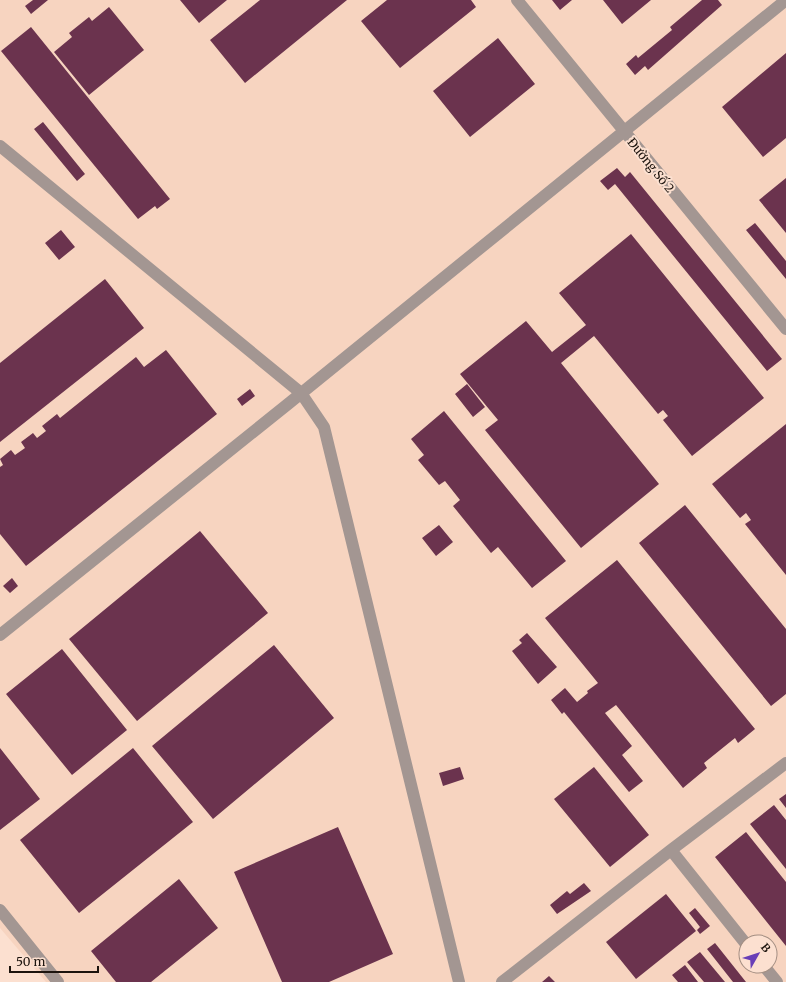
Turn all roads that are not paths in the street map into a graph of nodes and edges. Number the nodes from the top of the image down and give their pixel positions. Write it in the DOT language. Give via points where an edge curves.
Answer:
graph roads {
  1 [pos="517,0"];
  2 [pos="786,0"];
  3 [pos="624,132"];
  4 [pos="0,146"];
  5 [pos="786,329"];
  6 [pos="301,393"];
  7 [pos="0,635"];
  8 [pos="786,763"];
  9 [pos="671,850"];
  10 [pos="0,910"];
  11 [pos="738,934"];
  12 [pos="770,974"];
  13 [pos="58,982"];
  14 [pos="459,982"];
  15 [pos="502,982"];
  16 [pos="777,982"];
  1 -- 3 [label="street, Đường Số 2"];
  2 -- 3 [label="street"];
  3 -- 5 [label="street, Đường Số 2"];
  3 -- 6 [label="street"];
  4 -- 6 [label="street"];
  6 -- 7 [label="street"];
  6 -- 14 [label="street" via="324,427"];
  8 -- 9 [label="street"];
  9 -- 11 [label="street"];
  9 -- 15 [label="street"];
  10 -- 13 [label="street"];
  12 -- 16 [label="street"];
}
